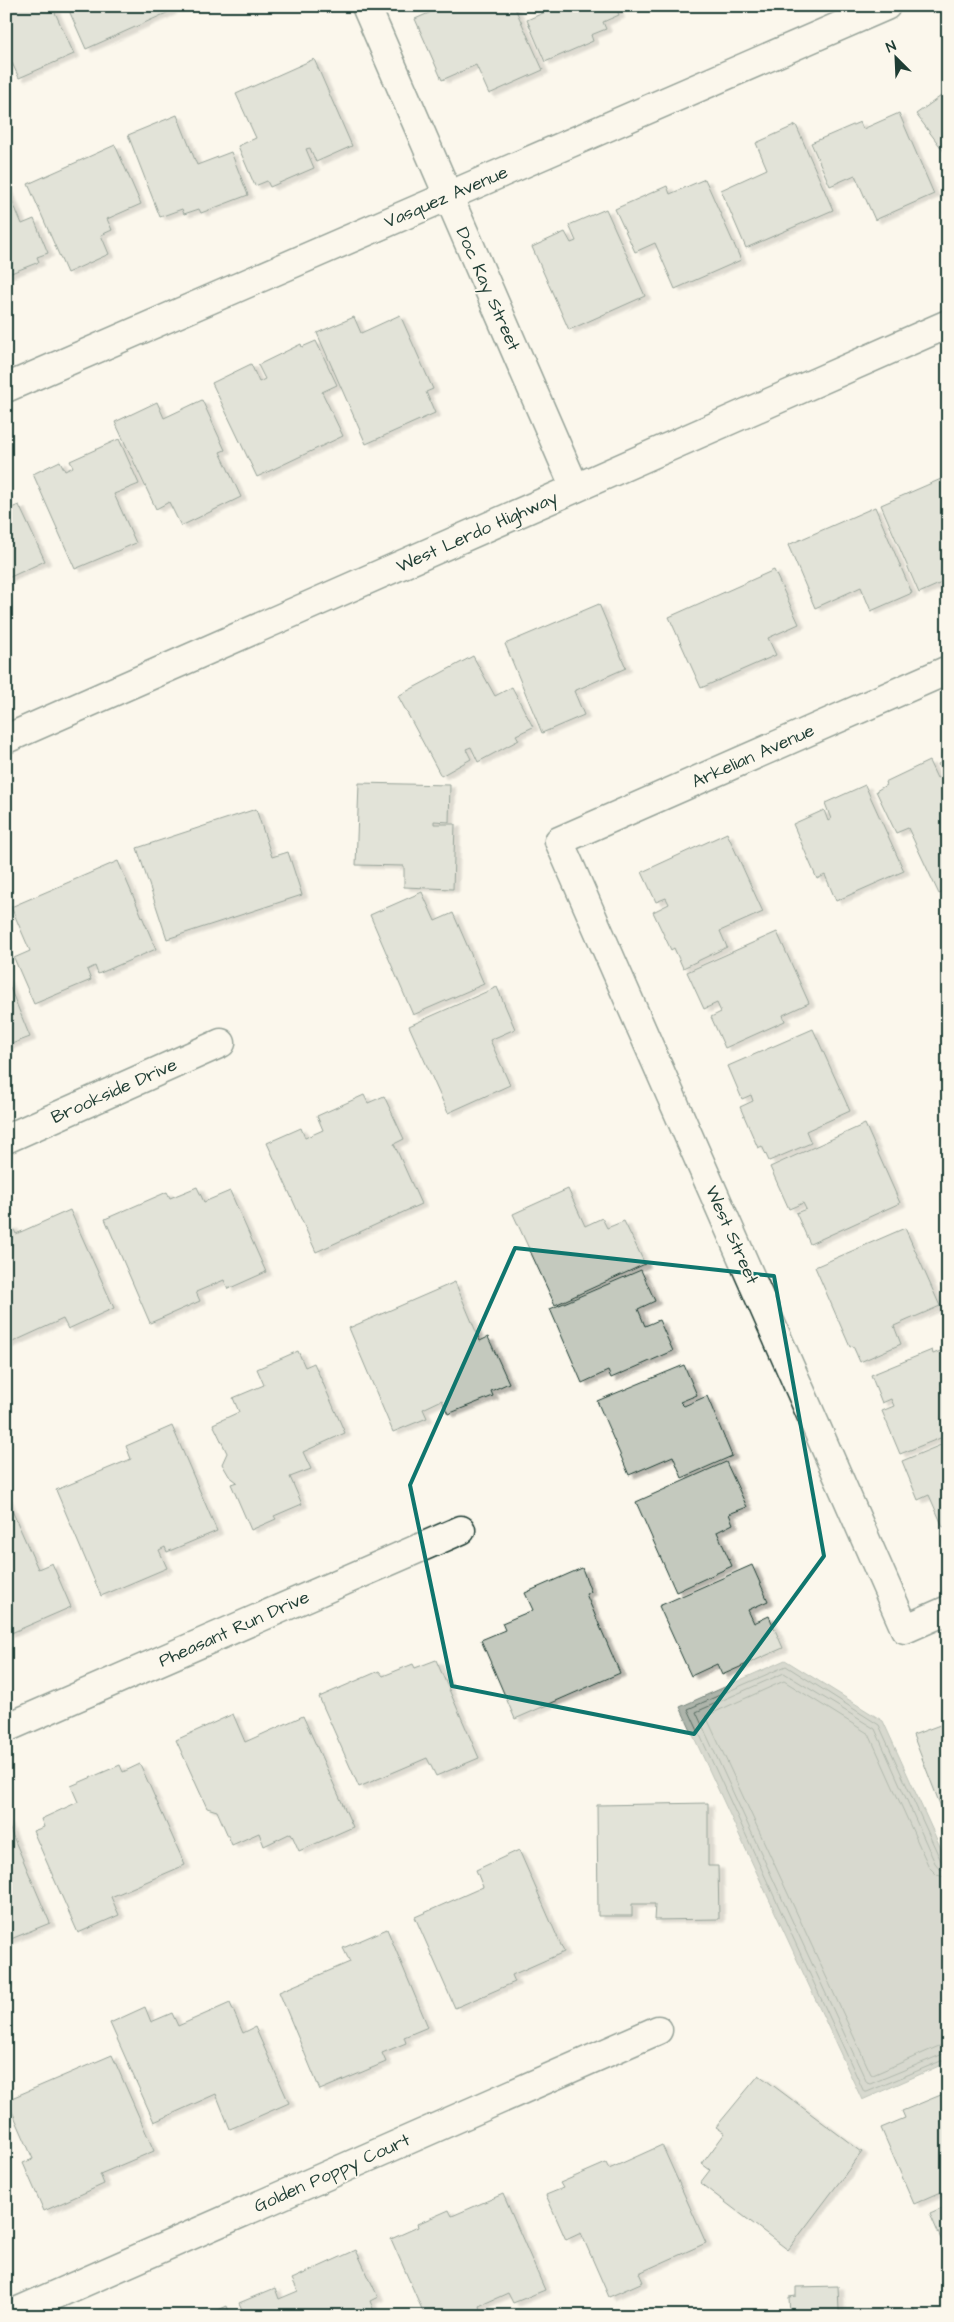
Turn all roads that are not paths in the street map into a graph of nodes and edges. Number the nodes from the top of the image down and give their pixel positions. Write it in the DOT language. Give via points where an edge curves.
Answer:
graph roads {
  1 [pos="366,6"];
  2 [pos="886,6"];
  3 [pos="448,196"];
  4 [pos="948,324"];
  5 [pos="6,388"];
  6 [pos="575,488"];
  7 [pos="948,670"];
  8 [pos="6,739"];
  9 [pos="559,841"];
  10 [pos="221,1043"];
  11 [pos="6,1139"];
  12 [pos="462,1530"];
  13 [pos="948,1610"];
  14 [pos="6,1728"];
  15 [pos="658,2030"];
  16 [pos="7,2316"];
  1 -- 3 [label="street, Doc Kay Street"];
  2 -- 3 [label="street, Vasquez Avenue"];
  3 -- 5 [label="street, Vasquez Avenue"];
  3 -- 6 [label="street, Doc Kay Street"];
  4 -- 6 [label="street, West Lerdo Highway"];
  6 -- 8 [label="street, West Lerdo Highway"];
  7 -- 9 [label="street, Arkelian Avenue"];
  9 -- 13 [label="street, West Street" via="906,1629"];
  10 -- 11 [label="street, Brookside Drive"];
  12 -- 14 [label="street, Pheasant Run Drive"];
  15 -- 16 [label="street, Golden Poppy Court"];
}
